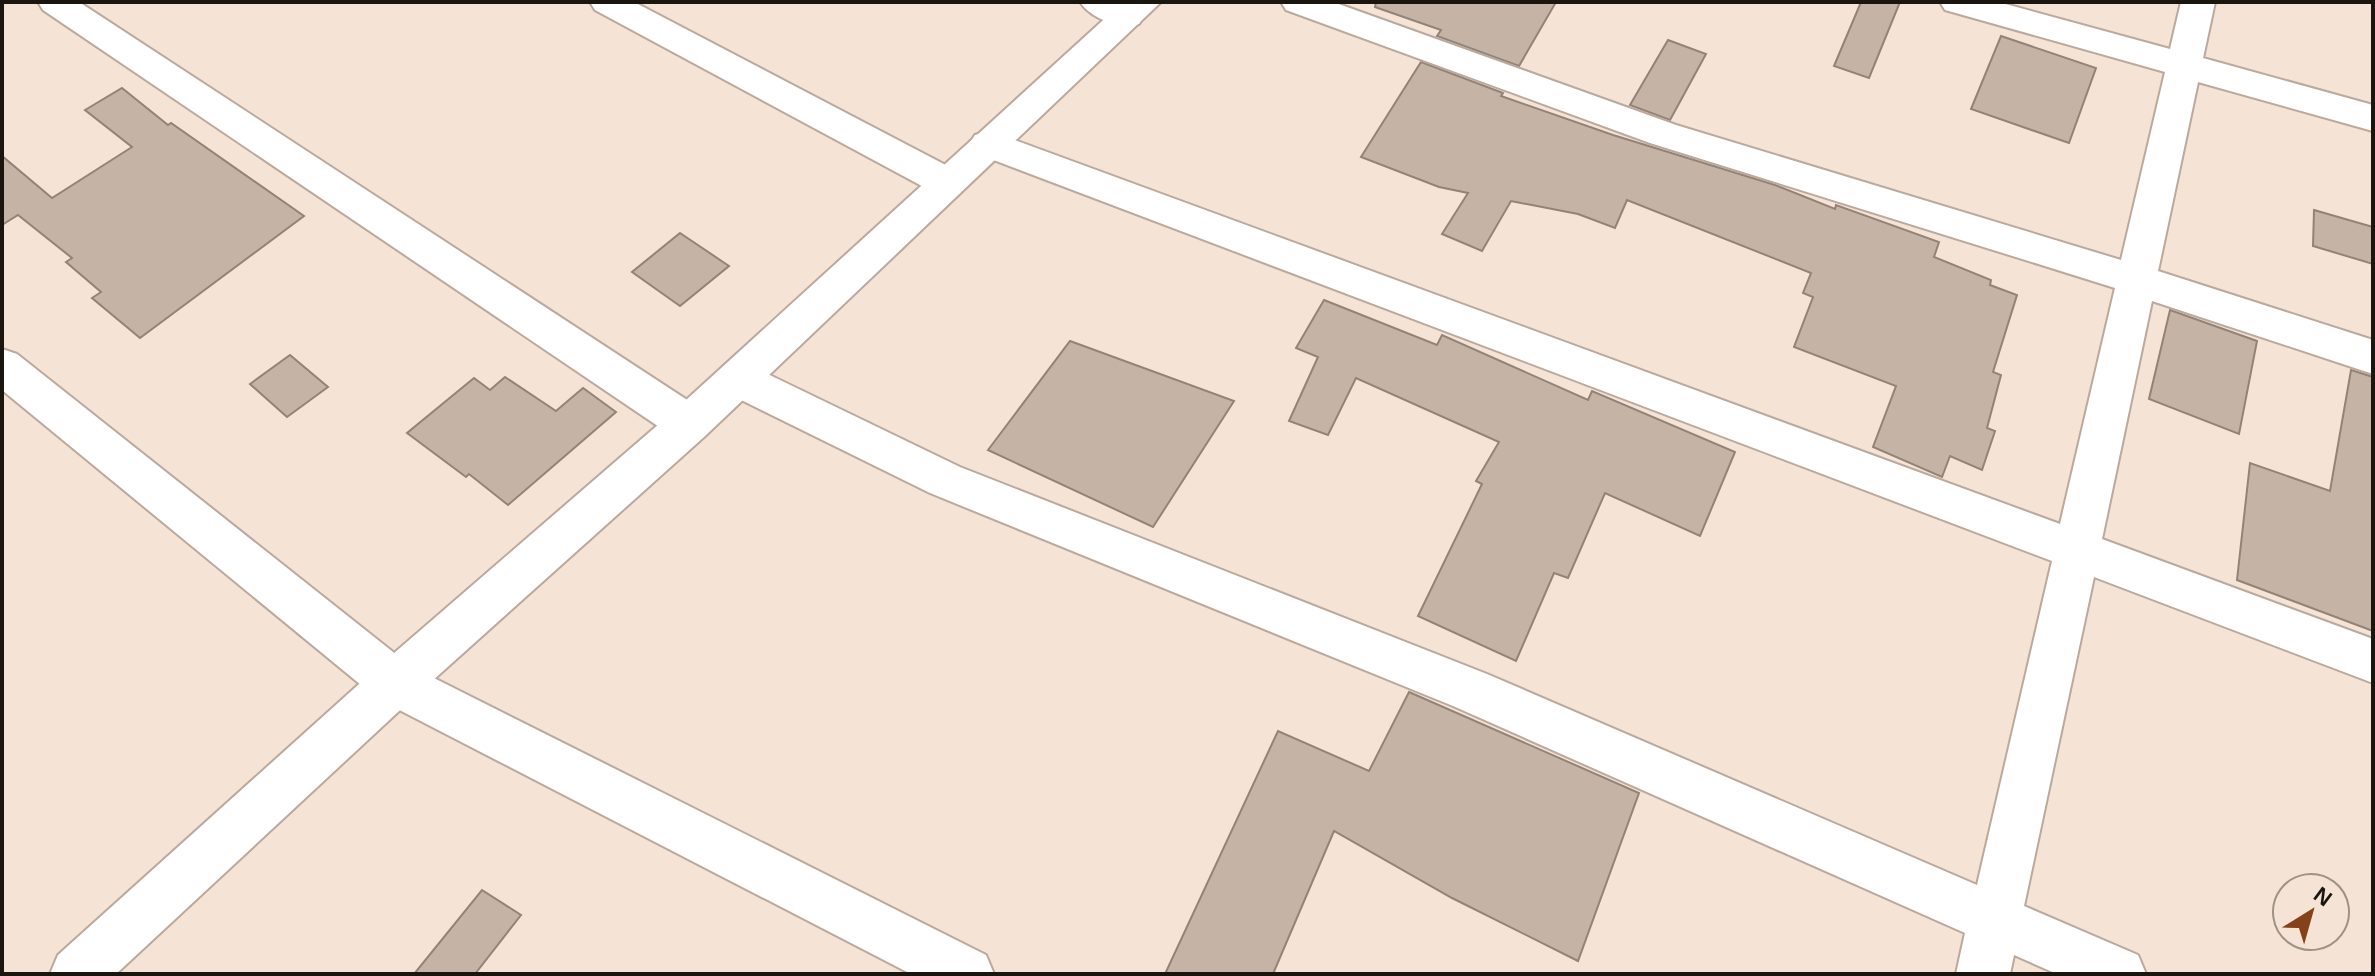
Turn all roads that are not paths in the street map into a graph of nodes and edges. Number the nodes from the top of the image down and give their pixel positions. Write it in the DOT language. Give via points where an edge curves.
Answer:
graph roads {
  1 [pos="55,2"];
  2 [pos="607,2"];
  3 [pos="1298,2"];
  4 [pos="1957,2"];
  5 [pos="2198,2"];
  6 [pos="1122,7"];
  7 [pos="2185,64"];
  8 [pos="2373,118"];
  9 [pos="988,144"];
  10 [pos="946,182"];
  11 [pos="2137,280"];
  12 [pos="2373,357"];
  13 [pos="2,366"];
  14 [pos="738,379"];
  15 [pos="689,424"];
  16 [pos="2077,550"];
  17 [pos="2373,661"];
  18 [pos="395,683"];
  19 [pos="1995,919"];
  20 [pos="77,974"];
  21 [pos="967,974"];
  22 [pos="1983,974"];
  23 [pos="2119,974"];
  1 -- 15 [label="street"];
  2 -- 10 [label="street"];
  3 -- 11 [label="street" via="1663,134"];
  4 -- 7 [label="street"];
  5 -- 7 [label="street"];
  6 -- 9 [label="street"];
  7 -- 8 [label="street"];
  7 -- 11 [label="street"];
  9 -- 10 [label="street"];
  9 -- 16 [label="street"];
  10 -- 14 [label="street"];
  11 -- 12 [label="street"];
  11 -- 16 [label="street"];
  13 -- 18 [label="street"];
  14 -- 15 [label="street"];
  14 -- 19 [label="street" via="945,480 1470,690"];
  15 -- 18 [label="street"];
  16 -- 17 [label="street"];
  16 -- 19 [label="street"];
  18 -- 20 [label="street"];
  18 -- 21 [label="street"];
  19 -- 22 [label="street"];
  19 -- 23 [label="street"];
}
